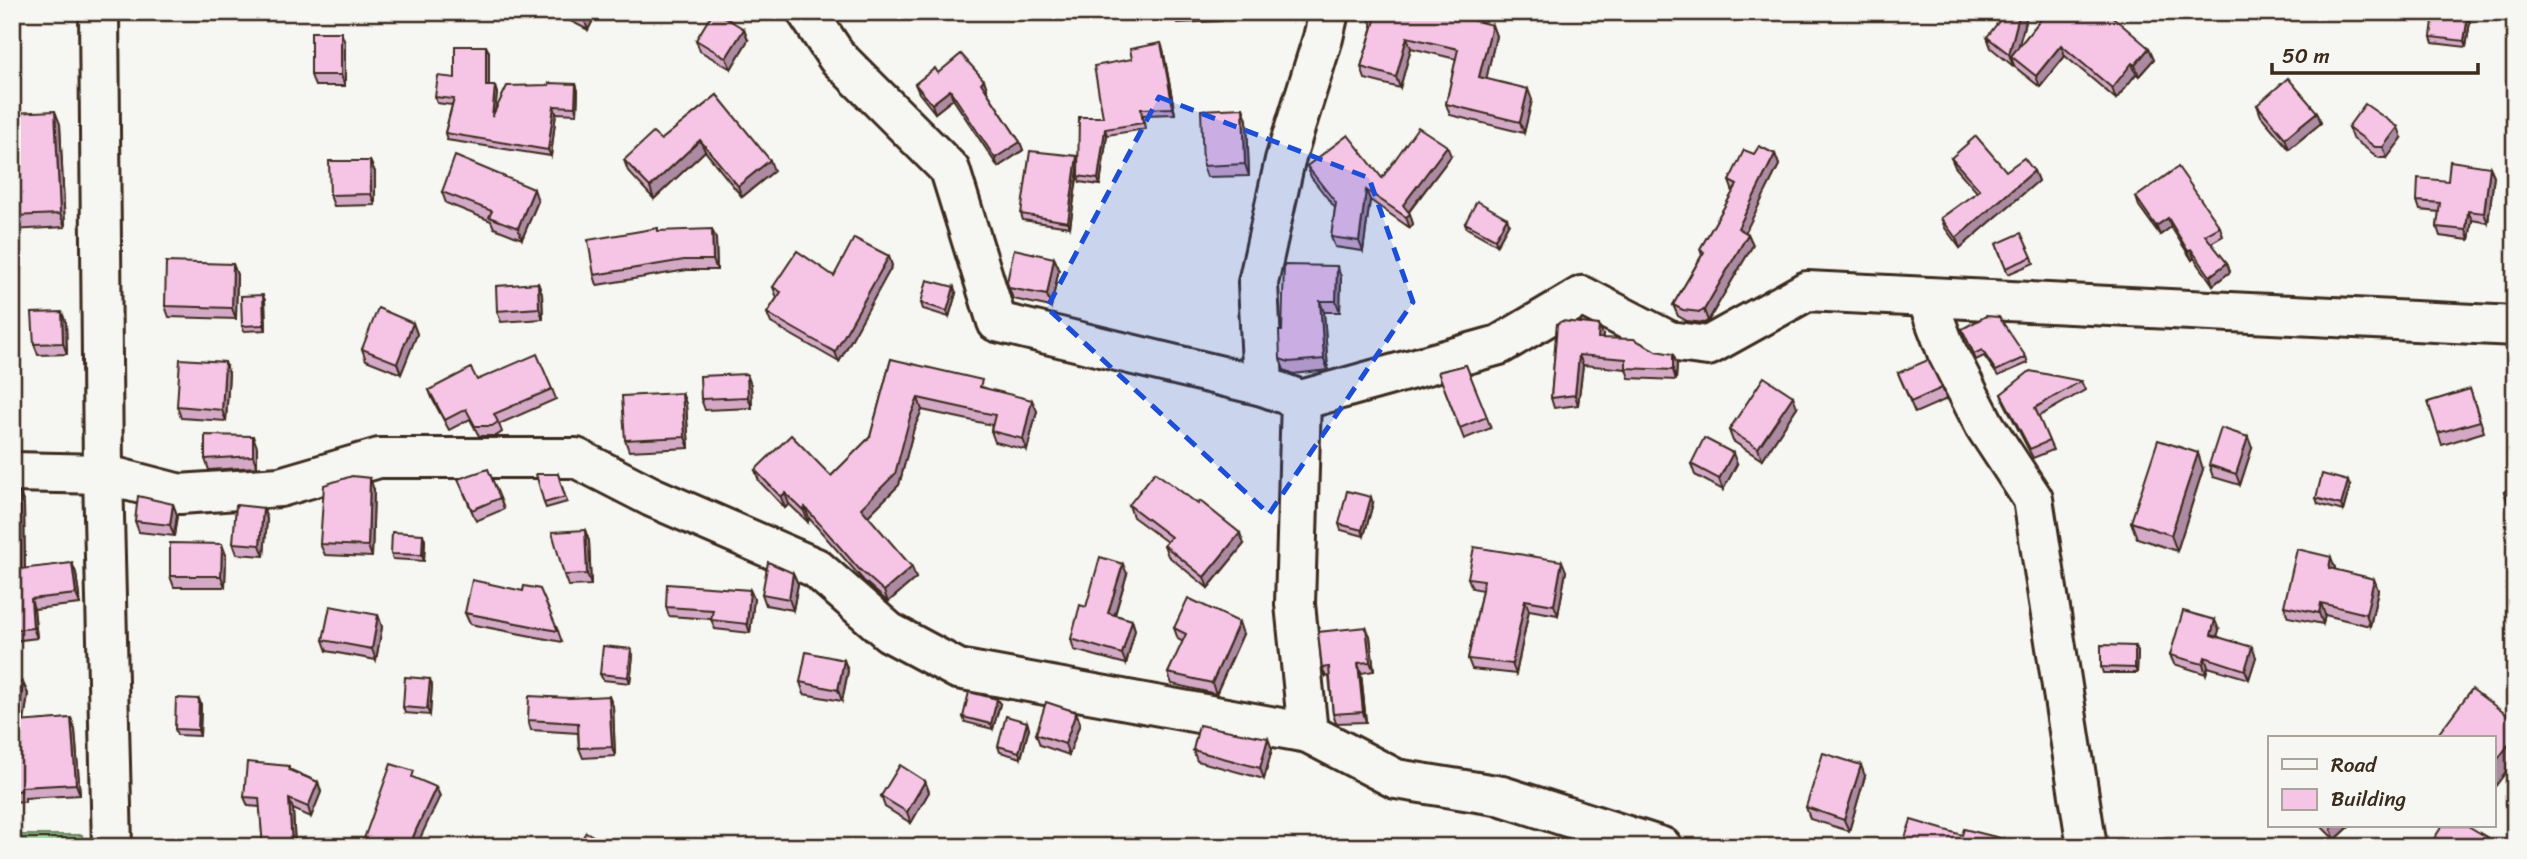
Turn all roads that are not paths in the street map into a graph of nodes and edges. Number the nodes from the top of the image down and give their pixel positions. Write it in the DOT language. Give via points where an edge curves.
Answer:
graph roads {
  1 [pos="99,12"];
  2 [pos="807,12"];
  3 [pos="1329,12"];
  4 [pos="1926,297"];
  5 [pos="2515,326"];
  6 [pos="1264,386"];
  7 [pos="1301,400"];
  8 [pos="12,472"];
  9 [pos="103,474"];
  10 [pos="1308,733"];
  11 [pos="112,847"];
  12 [pos="1662,847"];
  13 [pos="2087,847"];
  1 -- 9 [label="street"];
  2 -- 6 [label="street" via="837,57 950,170 997,322"];
  3 -- 6 [label="street" via="1285,160 1258,283"];
  4 -- 5 [label="street"];
  4 -- 7 [label="street" via="1807,291 1709,346 1669,341 1582,296 1499,345"];
  4 -- 13 [label="street" via="1947,352 1985,426 2033,499"];
  6 -- 7 [label="street"];
  7 -- 10 [label="street" via="1295,604"];
  8 -- 9 [label="street"];
  9 -- 10 [label="street" via="180,494 280,487 379,458 576,458 652,497 816,568 888,632 958,669"];
  9 -- 11 [label="street"];
  10 -- 12 [label="street" via="1396,779 1502,796"];
}
